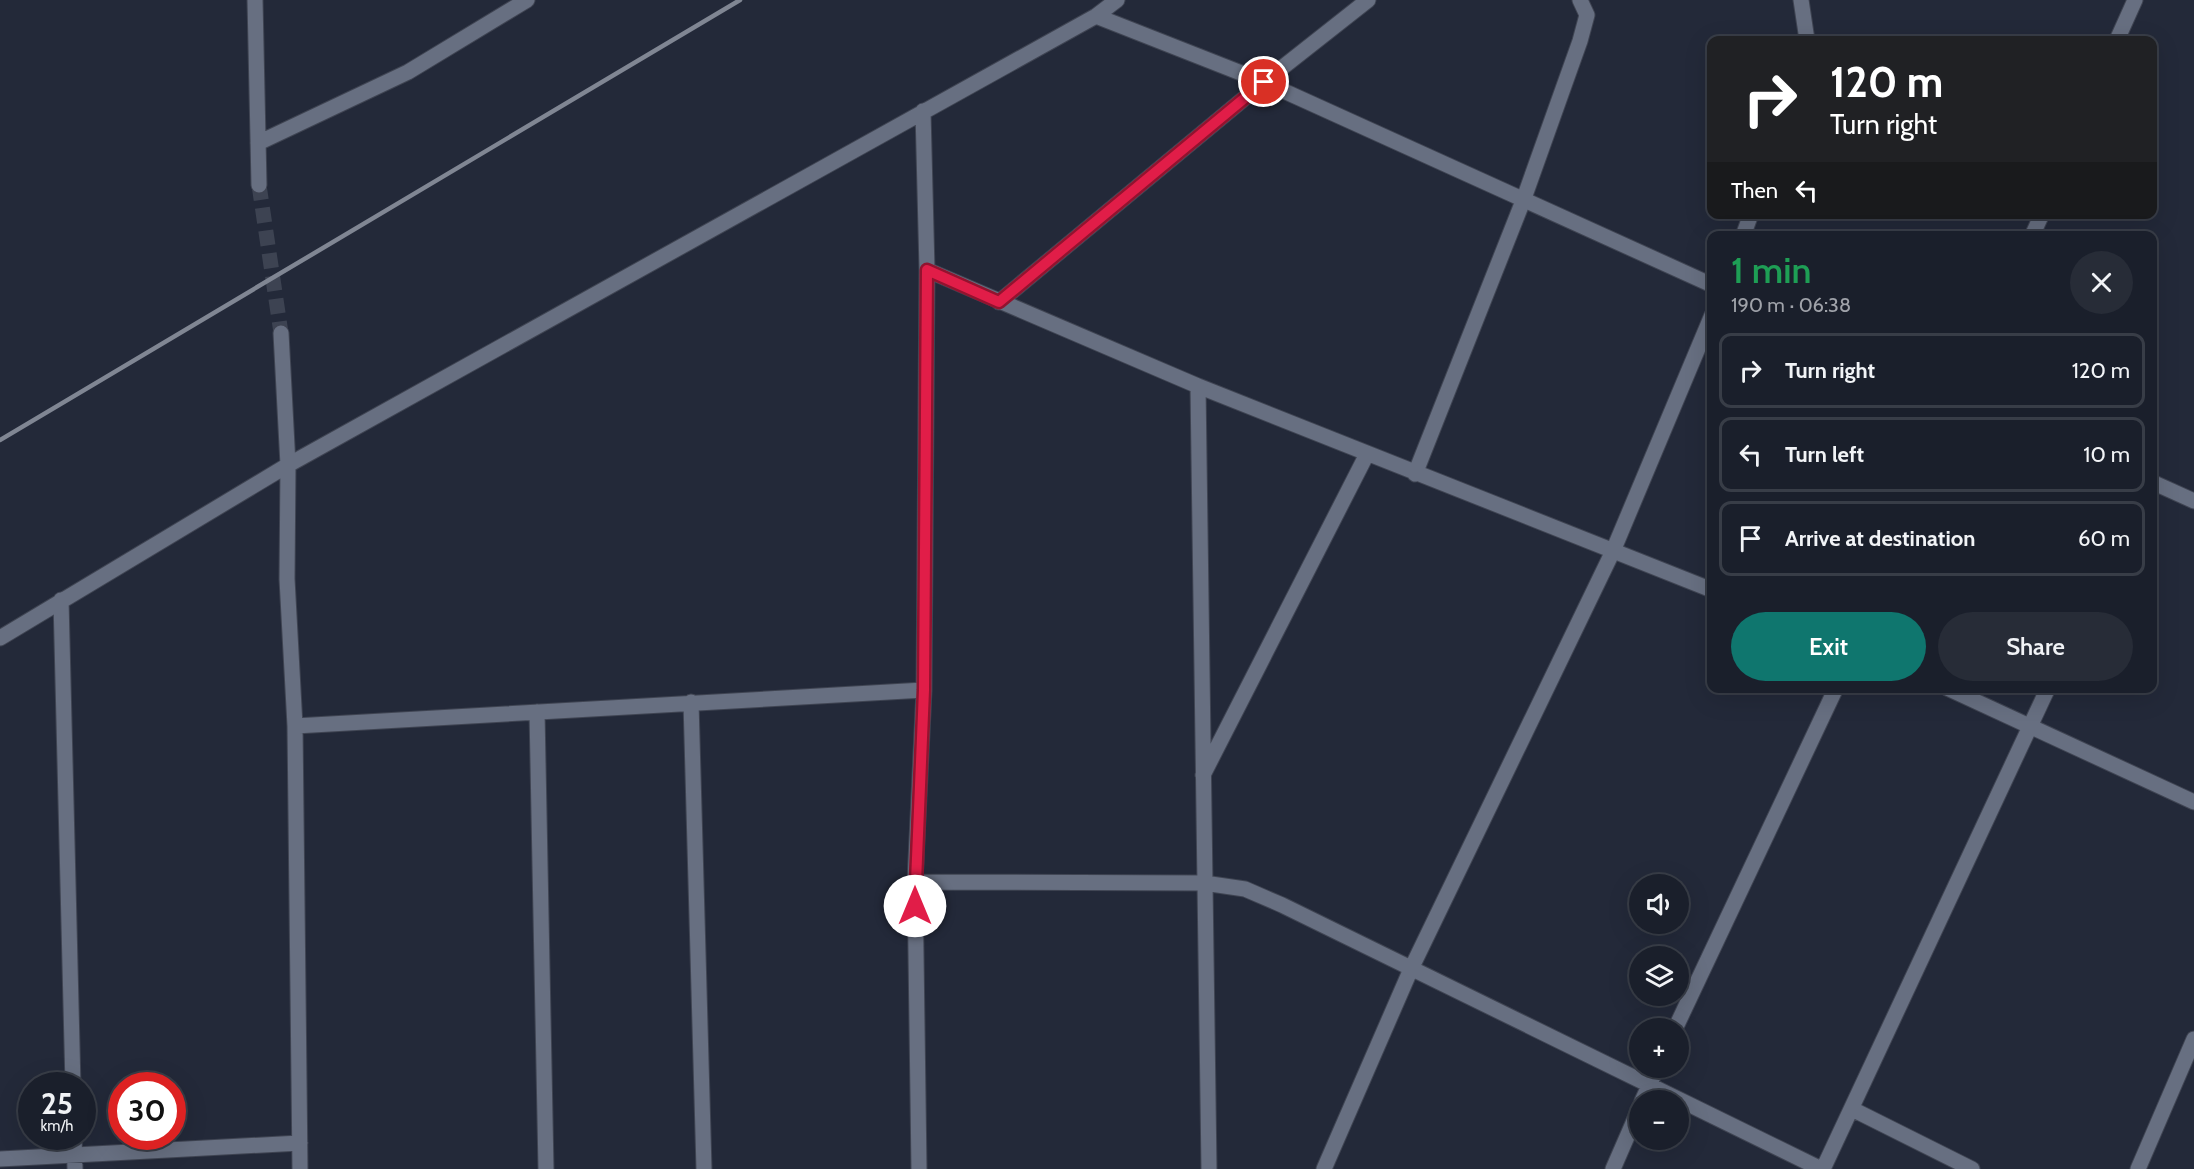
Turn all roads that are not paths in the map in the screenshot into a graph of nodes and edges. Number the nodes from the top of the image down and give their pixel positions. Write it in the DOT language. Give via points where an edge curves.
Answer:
graph roads {
  1 [pos="255,0"];
  2 [pos="527,0"];
  3 [pos="1117,0"];
  4 [pos="1368,0"];
  5 [pos="1580,0"];
  6 [pos="1801,0"];
  7 [pos="2135,0"];
  8 [pos="1095,16"];
  9 [pos="1806,36"];
  10 [pos="2119,36"];
  11 [pos="1264,82"];
  12 [pos="923,111"];
  13 [pos="258,143"];
  14 [pos="259,185"];
  15 [pos="1523,201"];
  16 [pos="927,270"];
  17 [pos="1707,283"];
  18 [pos="999,302"];
  19 [pos="1707,327"];
  20 [pos="281,333"];
  21 [pos="1198,386"];
  22 [pos="1367,454"];
  23 [pos="288,465"];
  24 [pos="1415,474"];
  25 [pos="2157,484"];
  26 [pos="2194,501"];
  27 [pos="1613,551"];
  28 [pos="1707,588"];
  29 [pos="61,600"];
  30 [pos="0,638"];
  31 [pos="924,690"];
  32 [pos="1834,693"];
  33 [pos="1958,693"];
  34 [pos="2046,693"];
  35 [pos="691,702"];
  36 [pos="537,712"];
  37 [pos="295,726"];
  38 [pos="2030,727"];
  39 [pos="1202,776"];
  40 [pos="2194,802"];
  41 [pos="915,882"];
  42 [pos="1204,883"];
  43 [pos="1411,969"];
  44 [pos="1680,1018"];
  45 [pos="2194,1039"];
  46 [pos="73,1072"];
  47 [pos="1652,1078"];
  48 [pos="1649,1085"];
  49 [pos="1647,1090"];
  50 [pos="1852,1109"];
  51 [pos="1629,1132"];
  52 [pos="300,1143"];
  53 [pos="0,1160"];
  54 [pos="75,1161"];
  55 [pos="300,1169"];
  56 [pos="546,1169"];
  57 [pos="704,1169"];
  58 [pos="919,1169"];
  59 [pos="1209,1169"];
  60 [pos="1324,1169"];
  61 [pos="1613,1169"];
  62 [pos="1822,1169"];
  63 [pos="1972,1169"];
  64 [pos="2138,1169"];
  1 -- 13 [label="street"];
  2 -- 13 [label="street" via="408,72"];
  3 -- 8 [label="street"];
  4 -- 11 [label="street"];
  5 -- 15 [label="street" via="1587,15 1580,41"];
  6 -- 9 [label="street"];
  7 -- 10 [label="street"];
  8 -- 11 [label="street"];
  8 -- 12 [label="street"];
  11 -- 15 [label="street"];
  11 -- 18 [label="street"];
  12 -- 16 [label="street"];
  12 -- 23 [label="street"];
  13 -- 14 [label="street"];
  15 -- 17 [label="street"];
  15 -- 24 [label="street"];
  16 -- 18 [label="street"];
  16 -- 31 [label="street"];
  18 -- 21 [label="street"];
  19 -- 27 [label="street"];
  20 -- 23 [label="street"];
  21 -- 22 [label="street"];
  21 -- 39 [label="street"];
  22 -- 24 [label="street"];
  22 -- 39 [label="street"];
  23 -- 29 [label="street"];
  23 -- 37 [label="street" via="287,579"];
  24 -- 27 [label="street"];
  25 -- 26 [label="street"];
  27 -- 28 [label="street"];
  27 -- 43 [label="street"];
  29 -- 30 [label="street"];
  29 -- 46 [label="street"];
  31 -- 35 [label="street"];
  31 -- 41 [label="street"];
  32 -- 44 [label="street"];
  33 -- 38 [label="street"];
  34 -- 38 [label="street"];
  35 -- 36 [label="street"];
  35 -- 57 [label="street"];
  36 -- 37 [label="street"];
  36 -- 56 [label="street"];
  37 -- 52 [label="street"];
  38 -- 40 [label="street"];
  38 -- 50 [label="street"];
  39 -- 42 [label="street"];
  41 -- 42 [label="street"];
  41 -- 58 [label="street"];
  42 -- 43 [label="street" via="1245,889"];
  42 -- 59 [label="street"];
  43 -- 48 [label="street"];
  43 -- 60 [label="street"];
  45 -- 64 [label="street"];
  47 -- 48 [label="street"];
  48 -- 49 [label="street"];
  48 -- 62 [label="street"];
  50 -- 62 [label="street"];
  50 -- 63 [label="street"];
  51 -- 61 [label="street"];
  52 -- 54 [label="street"];
  52 -- 55 [label="street"];
  53 -- 54 [label="street"];
}
